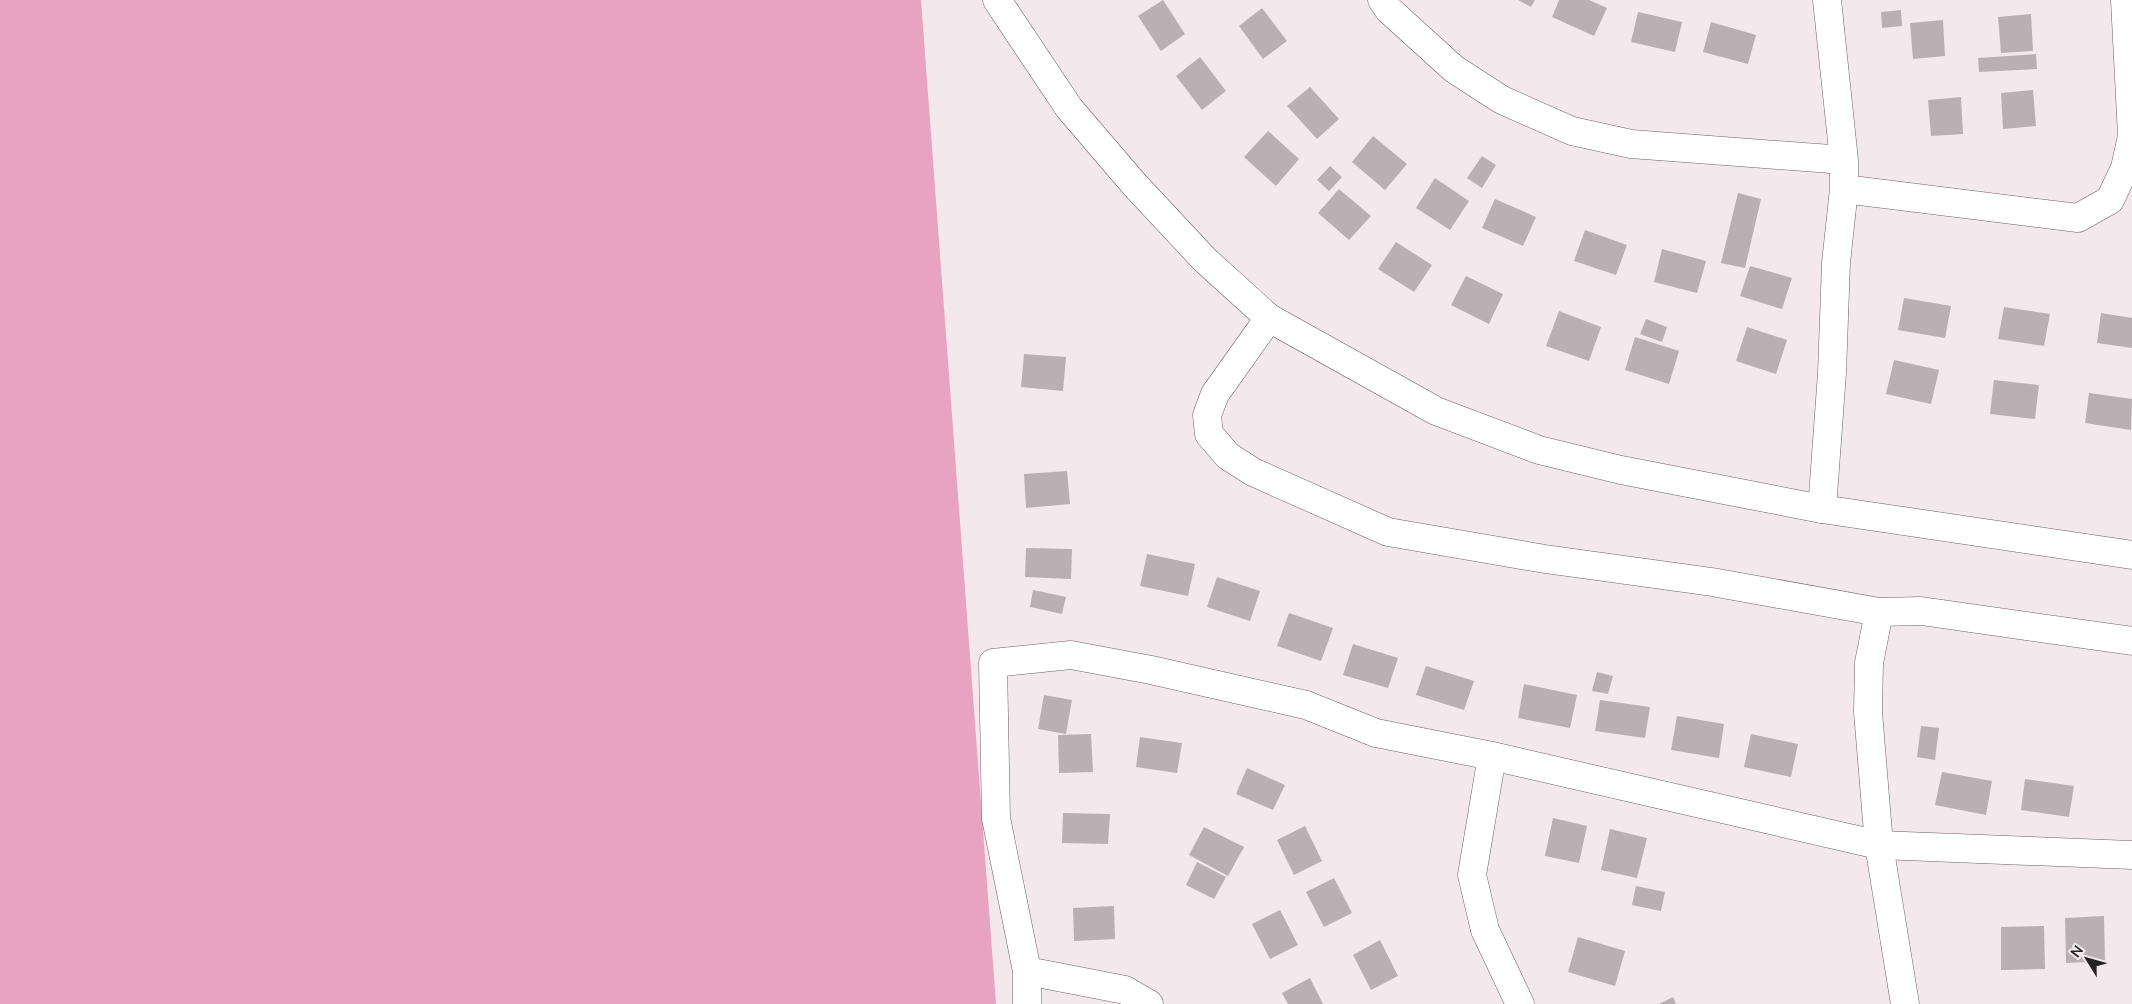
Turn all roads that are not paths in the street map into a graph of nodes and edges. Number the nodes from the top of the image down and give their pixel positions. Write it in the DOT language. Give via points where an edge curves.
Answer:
graph roads {
  1 [pos="997,0"];
  2 [pos="1382,0"];
  3 [pos="1827,0"];
  4 [pos="2125,0"];
  5 [pos="1844,160"];
  6 [pos="1844,189"];
  7 [pos="1269,318"];
  8 [pos="1822,509"];
  9 [pos="2132,555"];
  10 [pos="1879,612"];
  11 [pos="2132,641"];
  12 [pos="1492,756"];
  13 [pos="1879,845"];
  14 [pos="2132,855"];
  15 [pos="1027,971"];
  16 [pos="1026,1004"];
  17 [pos="1149,1004"];
  18 [pos="1520,1004"];
  19 [pos="1905,1004"];
  1 -- 7 [label="street" via="1069,108 1134,184 1205,260"];
  2 -- 5 [label="street" via="1454,68 1502,100 1572,131 1631,144"];
  3 -- 5 [label="street"];
  4 -- 6 [label="street" via="2132,136 2125,168 2110,200 2078,218"];
  5 -- 6 [label="street"];
  6 -- 8 [label="street" via="1836,263"];
  7 -- 8 [label="street" via="1436,411 1539,450 1621,470"];
  7 -- 10 [label="street" via="1215,394 1207,416 1209,434 1228,456 1253,472 1388,532 1546,559 1712,582"];
  8 -- 9 [label="street"];
  10 -- 11 [label="street" via="1921,611"];
  10 -- 13 [label="street" via="1869,663 1868,712"];
  12 -- 13 [label="street"];
  12 -- 15 [label="street" via="1376,732 1306,705 1071,655 993,663 996,818"];
  12 -- 18 [label="street" via="1472,875 1485,930"];
  13 -- 14 [label="street"];
  13 -- 19 [label="street"];
  15 -- 16 [label="street"];
  15 -- 17 [label="street" via="1125,990"];
}
